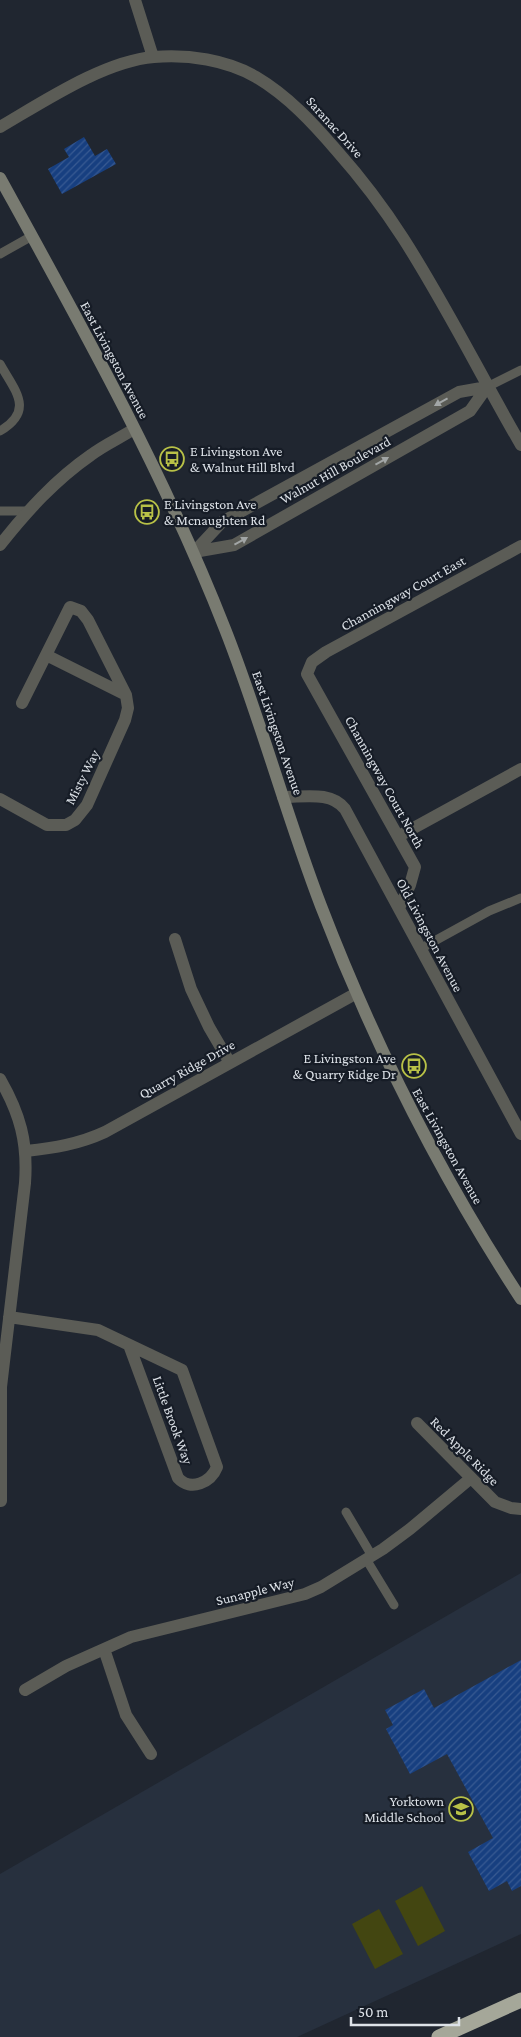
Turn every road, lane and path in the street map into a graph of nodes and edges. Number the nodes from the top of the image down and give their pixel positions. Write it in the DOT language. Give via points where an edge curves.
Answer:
graph roads {
  1 [pos="135,0"];
  2 [pos="152,57"];
  3 [pos="0,127"];
  4 [pos="0,178"];
  5 [pos="32,236"];
  6 [pos="0,254"];
  7 [pos="0,364"];
  8 [pos="521,370"];
  9 [pos="487,387"];
  10 [pos="134,429"];
  11 [pos="0,431"];
  12 [pos="521,445"];
  13 [pos="0,511"];
  14 [pos="26,512"];
  15 [pos="0,545"];
  16 [pos="521,546"];
  17 [pos="194,552"];
  18 [pos="46,655"];
  19 [pos="308,674"];
  20 [pos="126,695"];
  21 [pos="22,702"];
  22 [pos="520,770"];
  23 [pos="284,796"];
  24 [pos="0,799"];
  25 [pos="398,836"];
  26 [pos="521,898"];
  27 [pos="399,908"];
  28 [pos="175,939"];
  29 [pos="420,949"];
  30 [pos="355,994"];
  31 [pos="230,1063"];
  32 [pos="0,1079"];
  33 [pos="521,1134"];
  34 [pos="26,1150"];
  35 [pos="521,1299"];
  36 [pos="9,1317"];
  37 [pos="129,1345"];
  38 [pos="417,1423"];
  39 [pos="471,1478"];
  40 [pos="1,1501"];
  41 [pos="521,1509"];
  42 [pos="346,1512"];
  43 [pos="369,1558"];
  44 [pos="394,1605"];
  45 [pos="104,1649"];
  46 [pos="25,1690"];
  47 [pos="151,1754"];
  48 [pos="521,2000"];
  49 [pos="439,2037"];
  1 -- 2 [label="street"];
  2 -- 3 [label="street, Saranac Drive" via="105,71"];
  2 -- 9 [label="street, Saranac Drive" via="178,56 225,63 254,76 295,106 364,183 402,237"];
  4 -- 5 [label="main road, East Livingston Avenue"];
  5 -- 6 [label="lane"];
  5 -- 10 [label="main road, East Livingston Avenue"];
  7 -- 11 [label="lane" via="18,398 20,410 18,418"];
  8 -- 9 [label="lane, Walnut Hill Boulevard"];
  9 -- 12 [label="street, Saranac Drive"];
  9 -- 17 [label="street, Walnut Hill Boulevard, one-way" via="459,392 222,522"];
  17 -- 9 [label="street, Walnut Hill Boulevard, one-way" via="234,545 470,411"];
  10 -- 14 [label="street" via="67,473"];
  10 -- 17 [label="main road, East Livingston Avenue"];
  13 -- 14 [label="lane"];
  14 -- 15 [label="street"];
  16 -- 19 [label="street, Channingway Court East" via="326,652 312,662"];
  17 -- 23 [label="main road, East Livingston Avenue" via="232,647"];
  18 -- 20 [label="street"];
  18 -- 20 [label="street, Misty Way" via="70,607 81,611"];
  18 -- 21 [label="street, Misty Way"];
  19 -- 25 [label="street, Channingway Court North"];
  20 -- 24 [label="street, Misty Way" via="128,708 125,720 88,805 75,820 66,825 47,825"];
  22 -- 25 [label="street"];
  23 -- 27 [label="street, Old Livingston Avenue" via="327,797 340,803"];
  23 -- 30 [label="main road, East Livingston Avenue" via="319,902"];
  25 -- 27 [label="street, Channingway Court North" via="415,866"];
  26 -- 29 [label="lane" via="489,911"];
  27 -- 29 [label="street, Old Livingston Avenue"];
  28 -- 31 [label="street" via="191,989"];
  29 -- 33 [label="street, Old Livingston Avenue"];
  30 -- 31 [label="street, Quarry Ridge Drive"];
  30 -- 35 [label="main road, East Livingston Avenue" via="396,1083 436,1158 474,1226"];
  31 -- 34 [label="street, Quarry Ridge Drive" via="85,1142"];
  32 -- 34 [label="street" via="16,1111"];
  34 -- 36 [label="street"];
  36 -- 37 [label="street, Little Brook Way" via="98,1330"];
  36 -- 40 [label="street" via="0,1387"];
  37 -- 37 [label="street, Little Brook Way" via="182,1370 217,1467 208,1480 189,1485 178,1478"];
  38 -- 39 [label="street, Red Apple Ridge"];
  39 -- 41 [label="street, Red Apple Ridge" via="494,1502"];
  39 -- 43 [label="street, Sunapple Way"];
  42 -- 43 [label="lane"];
  43 -- 44 [label="lane"];
  43 -- 45 [label="street, Sunapple Way" via="305,1594 131,1637"];
  45 -- 46 [label="street, Sunapple Way"];
  45 -- 47 [label="street" via="126,1715"];
  48 -- 49 [label="highway"];
}
